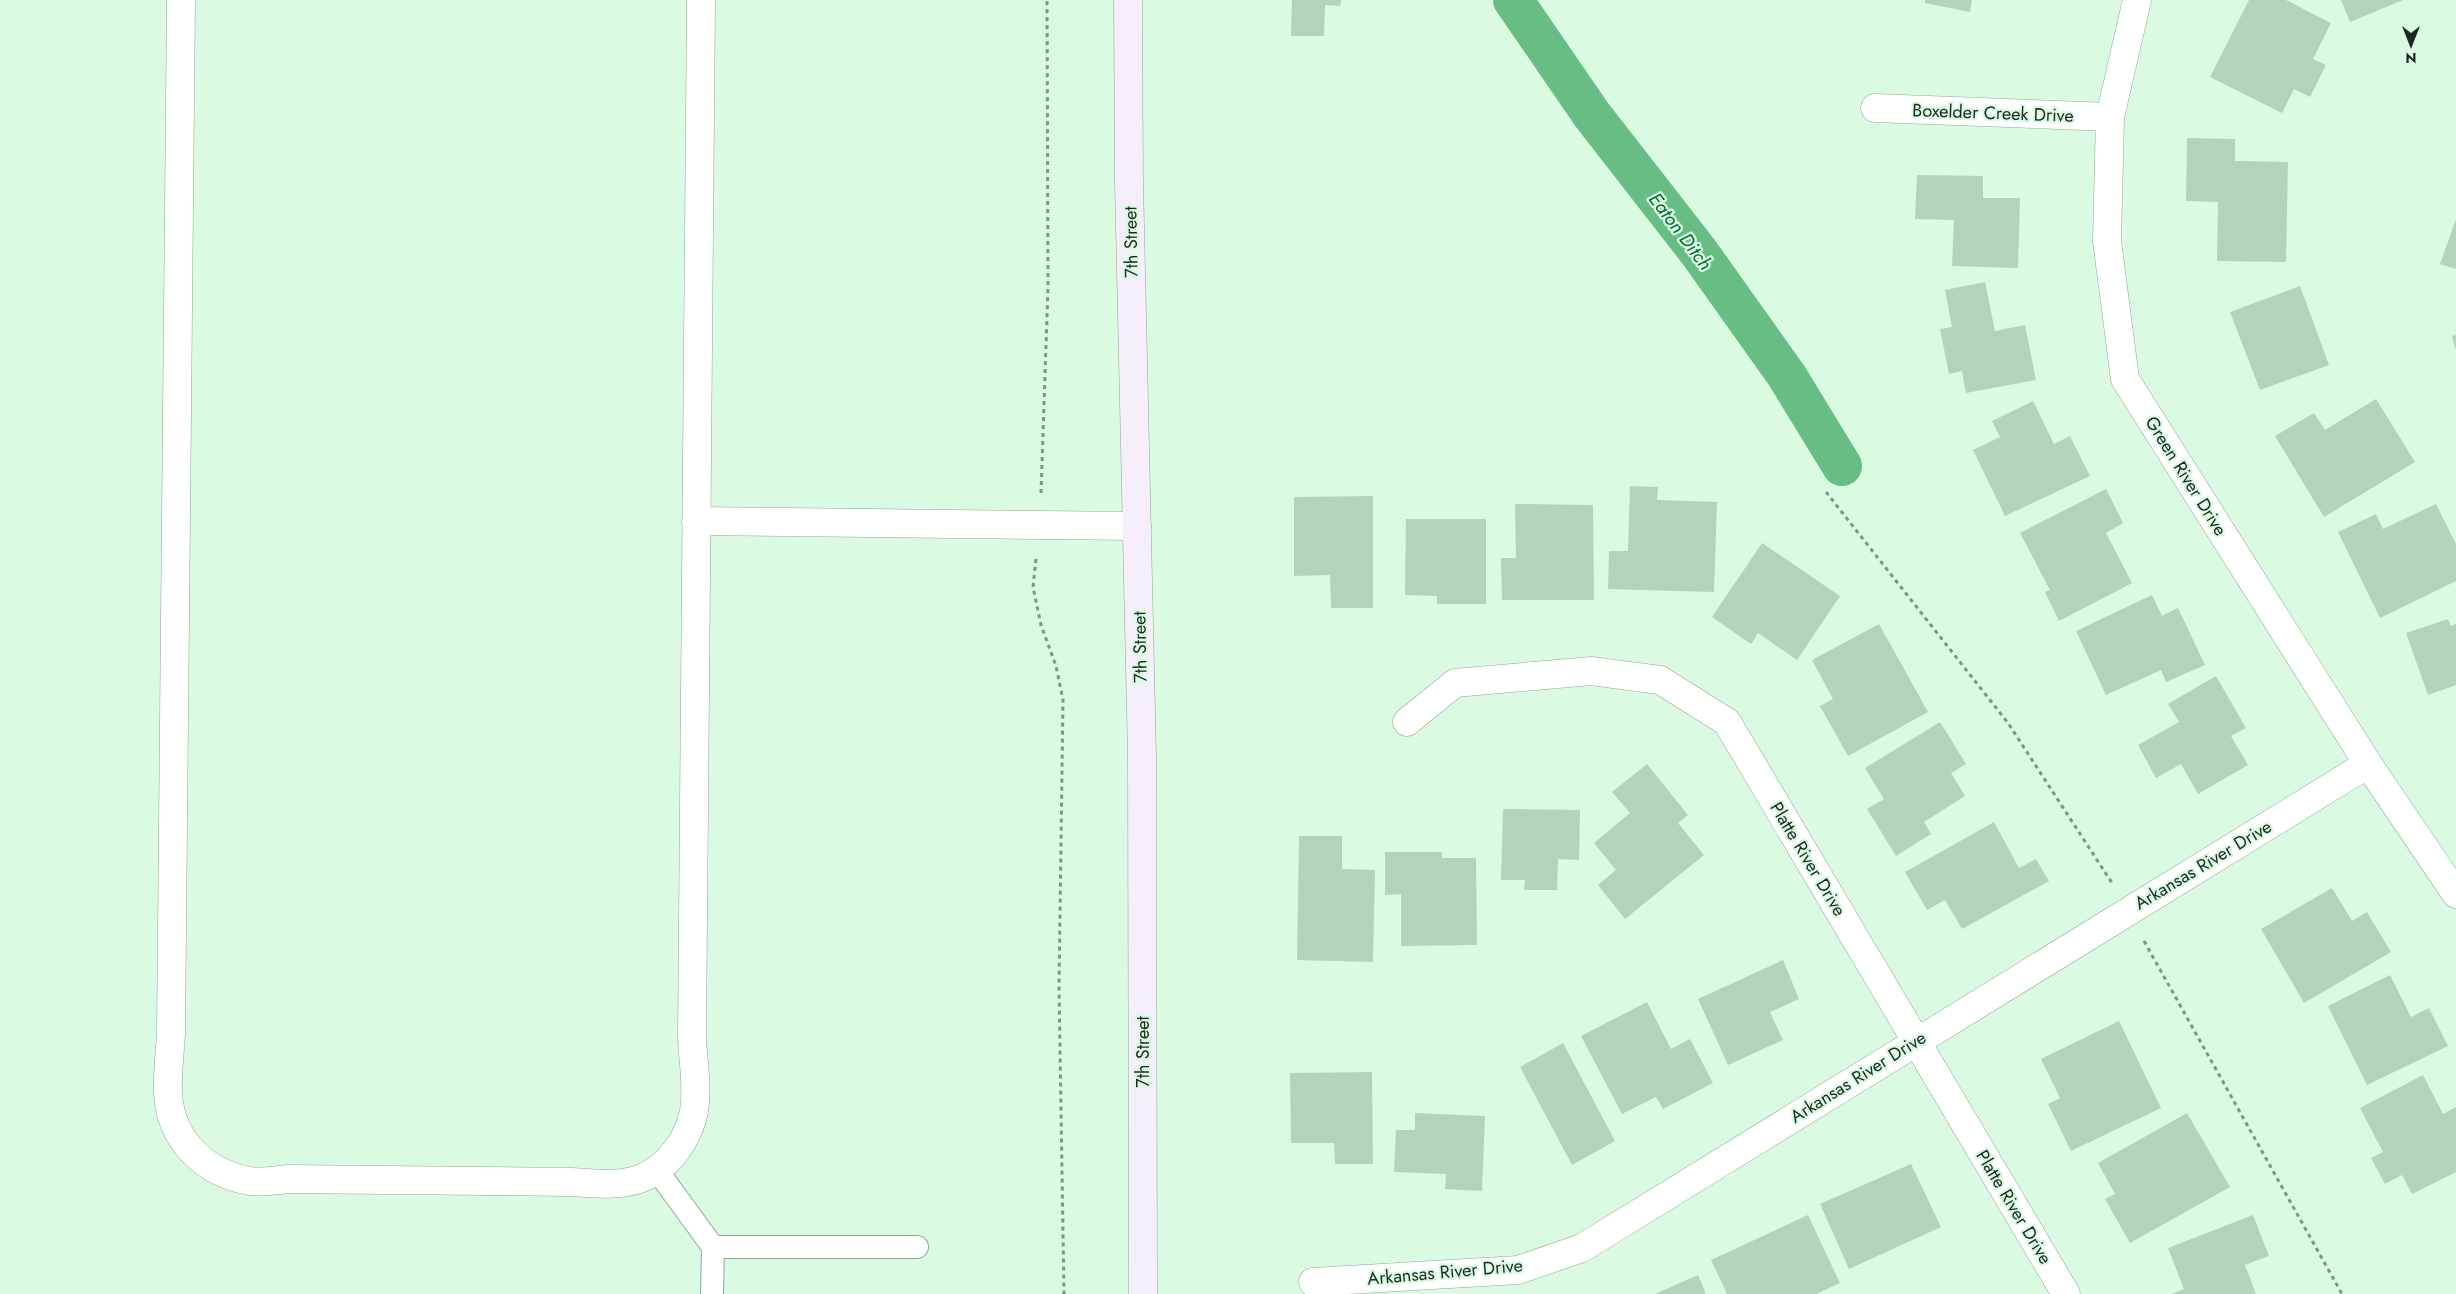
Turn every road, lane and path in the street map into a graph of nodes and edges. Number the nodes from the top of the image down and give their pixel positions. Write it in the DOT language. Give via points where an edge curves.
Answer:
graph roads {
  1 [pos="181,0"];
  2 [pos="701,0"];
  3 [pos="1047,0"];
  4 [pos="1128,0"];
  5 [pos="2137,0"];
  6 [pos="1875,108"];
  7 [pos="2110,117"];
  8 [pos="1826,492"];
  9 [pos="696,521"];
  10 [pos="1040,525"];
  11 [pos="1137,526"];
  12 [pos="1407,722"];
  13 [pos="2368,764"];
  14 [pos="2456,894"];
  15 [pos="2128,911"];
  16 [pos="1916,1041"];
  17 [pos="656,1168"];
  18 [pos="713,1246"];
  19 [pos="917,1247"];
  20 [pos="1313,1282"];
  21 [pos="712,1294"];
  22 [pos="1064,1294"];
  23 [pos="1143,1294"];
  24 [pos="2066,1294"];
  25 [pos="2342,1294"];
  1 -- 17 [label="street" via="168,1094 174,1128 194,1155 224,1174 252,1182 308,1179 607,1184 642,1178"];
  2 -- 9 [label="street"];
  3 -- 10 [label="path" via="1048,286"];
  4 -- 11 [label="street, 7th Street"];
  5 -- 7 [label="street, Green River Drive"];
  6 -- 7 [label="street, Boxelder Creek Drive"];
  7 -- 13 [label="street, Green River Drive" via="2107,241 2125,379"];
  8 -- 15 [label="path" via="2008,723 2100,862"];
  9 -- 10 [label="street"];
  9 -- 17 [label="street" via="694,1109 686,1136 666,1162"];
  10 -- 11 [label="street"];
  10 -- 22 [label="path" via="1033,587 1063,700 1059,987"];
  11 -- 23 [label="street, 7th Street" via="1142,757"];
  12 -- 16 [label="street, Platte River Drive" via="1455,683 1591,671 1660,680 1727,722"];
  13 -- 14 [label="street, Green River Drive"];
  13 -- 15 [label="street, Arkansas River Drive"];
  15 -- 16 [label="street, Arkansas River Drive"];
  15 -- 25 [label="path"];
  16 -- 20 [label="street, Arkansas River Drive" via="1582,1248 1518,1270"];
  16 -- 24 [label="street, Platte River Drive"];
  17 -- 18 [label="lane"];
  18 -- 19 [label="lane"];
  18 -- 21 [label="lane"];
}
